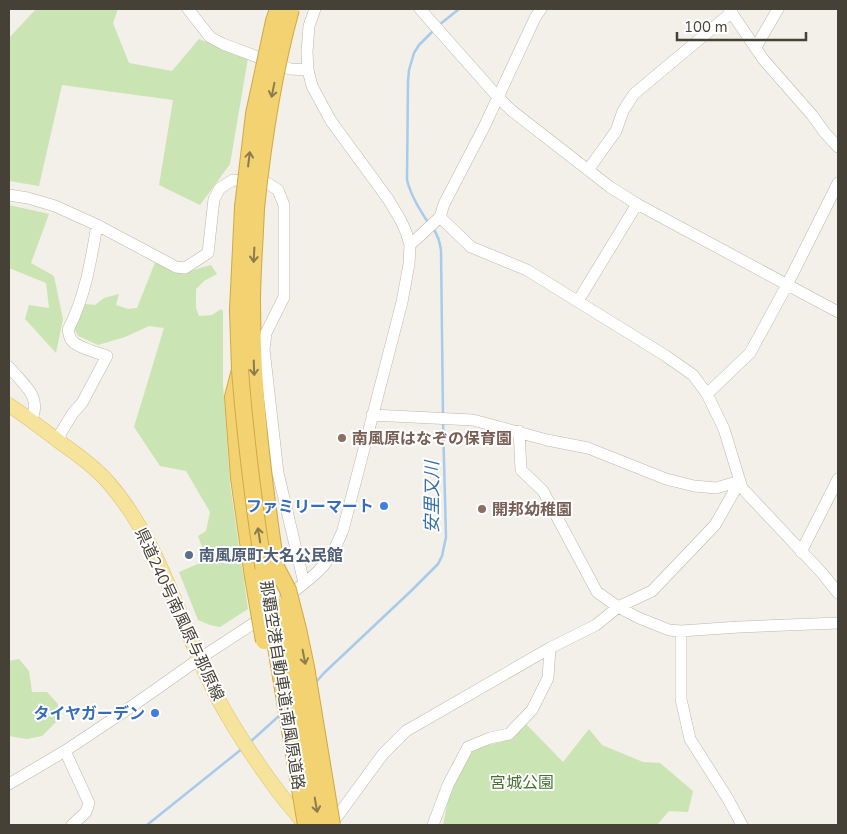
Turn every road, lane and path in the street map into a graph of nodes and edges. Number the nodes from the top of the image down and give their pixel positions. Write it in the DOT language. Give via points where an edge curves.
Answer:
graph roads {
  1 [pos="188,9"];
  2 [pos="278,9"];
  3 [pos="292,9"];
  4 [pos="315,9"];
  5 [pos="420,9"];
  6 [pos="541,9"];
  7 [pos="778,9"];
  8 [pos="731,10"];
  9 [pos="756,47"];
  10 [pos="308,70"];
  11 [pos="497,96"];
  12 [pos="838,147"];
  13 [pos="588,170"];
  14 [pos="838,183"];
  15 [pos="9,195"];
  16 [pos="638,204"];
  17 [pos="250,207"];
  18 [pos="440,217"];
  19 [pos="97,225"];
  20 [pos="410,245"];
  21 [pos="787,285"];
  22 [pos="578,301"];
  23 [pos="245,306"];
  24 [pos="838,312"];
  25 [pos="9,367"];
  26 [pos="240,370"];
  27 [pos="707,394"];
  28 [pos="9,405"];
  29 [pos="372,415"];
  30 [pos="31,420"];
  31 [pos="519,432"];
  32 [pos="61,443"];
  33 [pos="838,479"];
  34 [pos="740,481"];
  35 [pos="801,552"];
  36 [pos="276,567"];
  37 [pos="304,584"];
  38 [pos="838,593"];
  39 [pos="618,607"];
  40 [pos="838,623"];
  41 [pos="681,631"];
  42 [pos="550,648"];
  43 [pos="199,659"];
  44 [pos="65,750"];
  45 [pos="9,784"];
  46 [pos="72,825"];
  47 [pos="297,825"];
  48 [pos="305,825"];
  49 [pos="319,825"];
  50 [pos="331,825"];
  51 [pos="433,825"];
  52 [pos="742,825"];
  1 -- 10 [label="street" via="210,37 223,44 290,69"];
  17 -- 2 [label="highway, 那覇空港自動車道;南風原道路, one-way, bridge" via="254,114"];
  3 -- 17 [label="highway, 那覇空港自動車道;南風原道路, one-way, bridge" via="278,62 261,164"];
  4 -- 10 [label="street" via="309,26"];
  5 -- 11 [label="street"];
  6 -- 11 [label="street"];
  7 -- 9 [label="street"];
  8 -- 9 [label="street"];
  8 -- 13 [label="street" via="634,94 616,131"];
  9 -- 12 [label="street"];
  10 -- 20 [label="street" via="312,86 331,121 388,199"];
  11 -- 13 [label="street"];
  11 -- 18 [label="street"];
  13 -- 16 [label="street"];
  14 -- 21 [label="street"];
  15 -- 19 [label="street" via="55,206"];
  16 -- 21 [label="street"];
  16 -- 22 [label="street"];
  17 -- 23 [label="highway, 那覇空港自動車道;南風原道路"];
  18 -- 20 [label="street"];
  18 -- 22 [label="street" via="471,247 527,270"];
  19 -- 32 [label="street" via="83,292 68,330 74,342 107,356 82,403 60,434"];
  19 -- 37 [label="street" via="176,267 185,268 208,253 214,199 220,188 233,180 267,184 278,190 284,205 284,297 266,333 264,349 278,473"];
  20 -- 29 [label="street" via="402,302"];
  21 -- 24 [label="street"];
  21 -- 27 [label="street" via="750,353"];
  22 -- 27 [label="street" via="666,356 692,375"];
  23 -- 26 [label="highway, 那覇空港自動車道;南風原道路"];
  23 -- 36 [label="highway, 那覇空港自動車道;南風原道路, one-way"];
  25 -- 30 [label="street" via="34,397"];
  26 -- 47 [label="highway, bridge" via="233,397 239,478 253,577"];
  48 -- 26 [label="highway, 那覇空港自動車道;南風原道路, one-way, bridge" via="251,484"];
  27 -- 34 [label="street" via="724,429"];
  28 -- 30 [label="main road, 県道240号南風原与那原線"];
  29 -- 31 [label="street" via="473,420"];
  29 -- 37 [label="street" via="343,530 332,554"];
  30 -- 32 [label="main road, 県道240号南風原与那原線"];
  31 -- 34 [label="street" via="588,448 666,479 694,486 716,488"];
  31 -- 39 [label="street" via="521,470 543,491 597,592"];
  32 -- 43 [label="main road, 県道240号南風原与那原線" via="107,480 145,535 170,586"];
  33 -- 35 [label="street"];
  34 -- 35 [label="street" via="742,488"];
  34 -- 39 [label="street" via="715,526 652,591"];
  35 -- 38 [label="street"];
  36 -- 49 [label="highway, 那覇空港自動車道;南風原道路, one-way, bridge"];
  36 -- 50 [label="highway, one-way, bridge" via="288,590 306,667"];
  37 -- 43 [label="street" via="254,623"];
  39 -- 41 [label="street" via="669,630"];
  39 -- 42 [label="street" via="596,626"];
  40 -- 41 [label="street"];
  41 -- 52 [label="street" via="681,699 690,739"];
  42 -- 50 [label="street" via="406,731 383,754"];
  42 -- 51 [label="street" via="548,678 532,710 509,734 468,747"];
  43 -- 44 [label="street"];
  43 -- 48 [label="main road, 県道240号南風原与那原線" via="232,724"];
  44 -- 45 [label="street"];
  44 -- 46 [label="street" via="89,803 86,812"];
}
